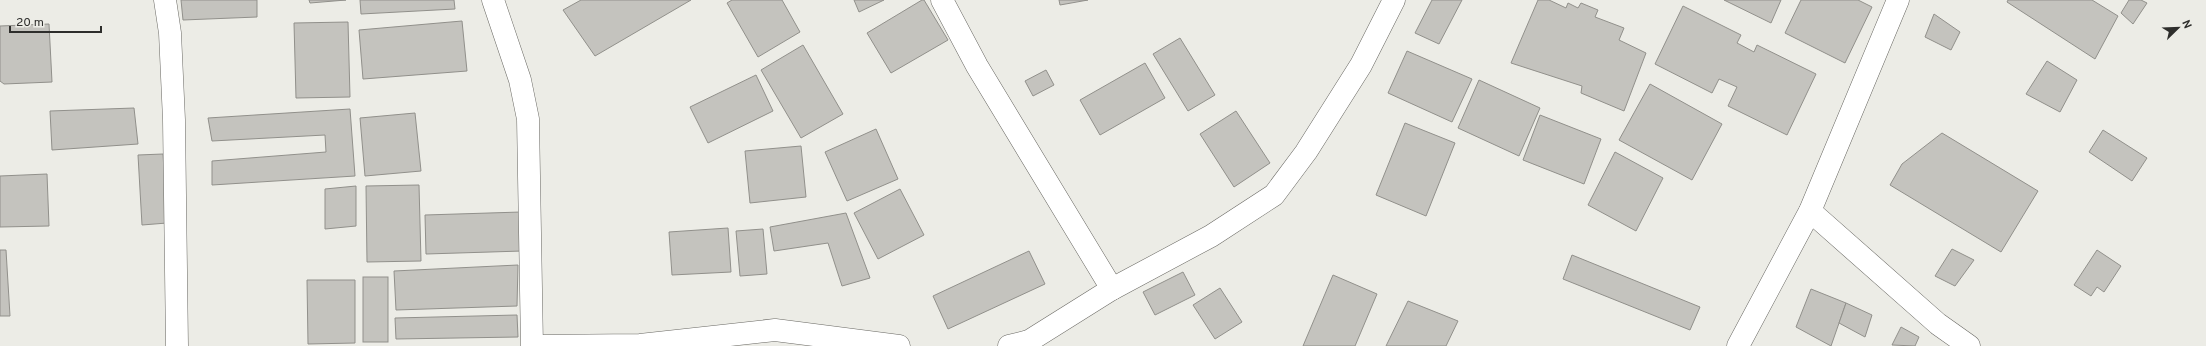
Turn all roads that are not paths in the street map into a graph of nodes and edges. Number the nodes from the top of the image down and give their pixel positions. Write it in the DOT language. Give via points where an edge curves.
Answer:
graph roads {
  1 [pos="165,0"];
  2 [pos="493,0"];
  3 [pos="942,0"];
  4 [pos="1394,0"];
  5 [pos="1898,0"];
  6 [pos="1810,211"];
  7 [pos="1112,289"];
  8 [pos="177,346"];
  9 [pos="534,346"];
  10 [pos="899,346"];
  11 [pos="1009,346"];
  12 [pos="1738,346"];
  13 [pos="1968,346"];
  1 -- 8 [label="street" via="170,33 174,120"];
  2 -- 9 [label="street" via="520,80 528,119"];
  3 -- 7 [label="street" via="977,66"];
  4 -- 7 [label="street" via="1361,65 1306,152 1274,195 1211,236"];
  5 -- 6 [label="street"];
  6 -- 12 [label="street"];
  6 -- 13 [label="street" via="1938,324"];
  7 -- 11 [label="street" via="1030,341"];
  9 -- 10 [label="street" via="640,345 775,330"];
}
